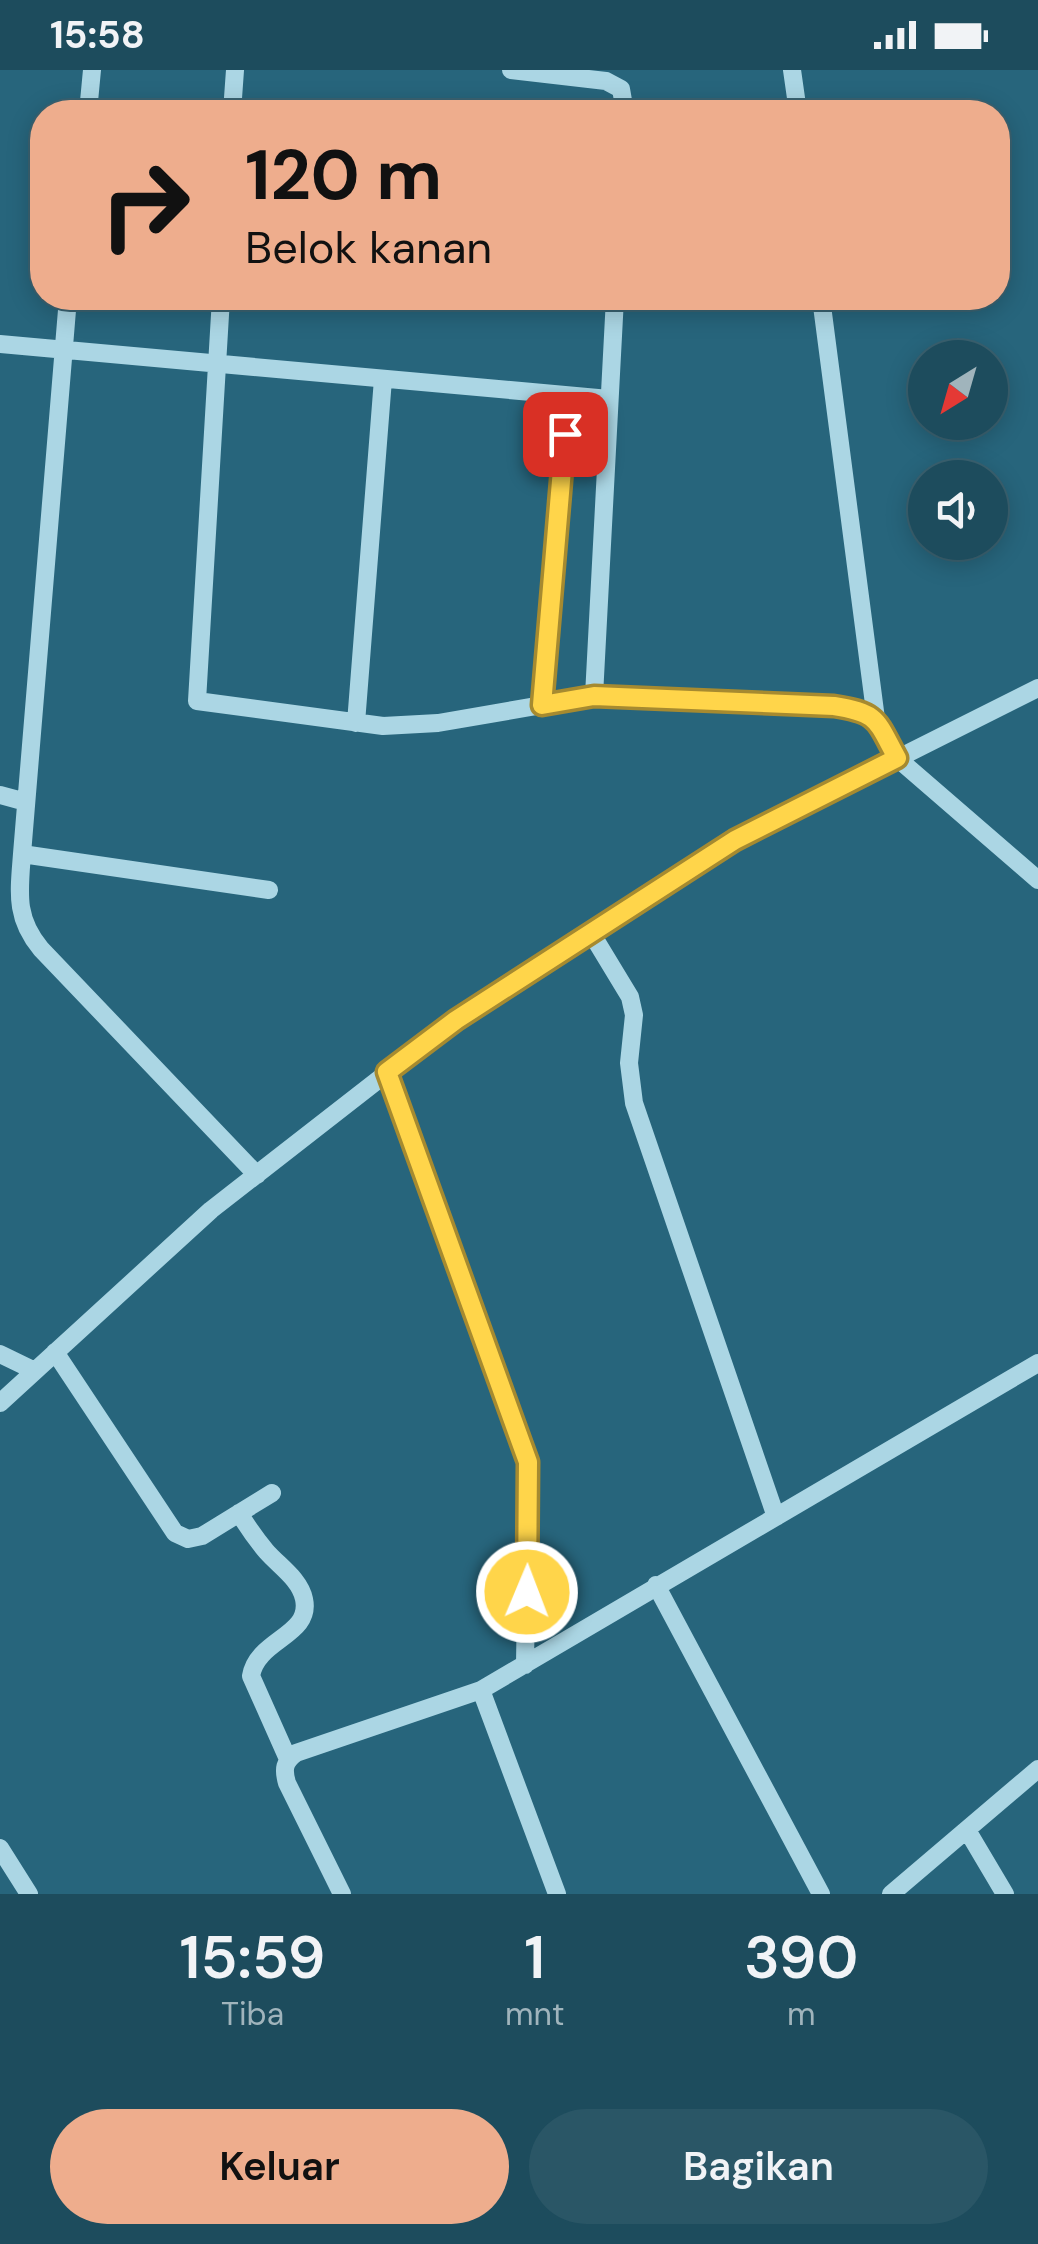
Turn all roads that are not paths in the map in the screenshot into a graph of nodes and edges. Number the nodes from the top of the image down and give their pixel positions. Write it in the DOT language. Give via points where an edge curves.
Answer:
graph roads {
  1 [pos="92,70"];
  2 [pos="235,70"];
  3 [pos="511,70"];
  4 [pos="792,70"];
  5 [pos="89,100"];
  6 [pos="233,100"];
  7 [pos="623,100"];
  8 [pos="796,100"];
  9 [pos="67,310"];
  10 [pos="220,310"];
  11 [pos="614,310"];
  12 [pos="824,310"];
  13 [pos="0,344"];
  14 [pos="63,350"];
  15 [pos="217,364"];
  16 [pos="383,378"];
  17 [pos="568,396"];
  18 [pos="610,399"];
  19 [pos="1038,688"];
  20 [pos="594,696"];
  21 [pos="542,705"];
  22 [pos="876,719"];
  23 [pos="356,723"];
  24 [pos="897,758"];
  25 [pos="0,796"];
  26 [pos="26,802"];
  27 [pos="22,854"];
  28 [pos="1038,880"];
  29 [pos="269,890"];
  30 [pos="590,931"];
  31 [pos="387,1072"];
  32 [pos="257,1175"];
  33 [pos="55,1352"];
  34 [pos="0,1354"];
  35 [pos="1038,1362"];
  36 [pos="33,1370"];
  37 [pos="0,1403"];
  38 [pos="272,1493"];
  39 [pos="239,1513"];
  40 [pos="776,1517"];
  41 [pos="656,1585"];
  42 [pos="525,1665"];
  43 [pos="481,1690"];
  44 [pos="288,1759"];
  45 [pos="1038,1769"];
  46 [pos="967,1830"];
  47 [pos="0,1848"];
  48 [pos="29,1894"];
  49 [pos="342,1894"];
  50 [pos="557,1894"];
  51 [pos="822,1894"];
  52 [pos="891,1894"];
  53 [pos="1005,1894"];
  1 -- 5 [label="street"];
  2 -- 6 [label="street"];
  3 -- 7 [label="street" via="606,81 621,89"];
  4 -- 8 [label="street"];
  9 -- 14 [label="street"];
  10 -- 15 [label="street"];
  11 -- 18 [label="street"];
  12 -- 22 [label="street"];
  13 -- 14 [label="street"];
  14 -- 15 [label="street"];
  14 -- 26 [label="street"];
  15 -- 16 [label="street"];
  15 -- 23 [label="street" via="197,701"];
  16 -- 17 [label="street"];
  16 -- 23 [label="street"];
  17 -- 18 [label="street"];
  17 -- 21 [label="street"];
  18 -- 20 [label="street"];
  19 -- 24 [label="street"];
  20 -- 21 [label="street"];
  20 -- 22 [label="street" via="834,706"];
  21 -- 23 [label="street" via="438,723"];
  22 -- 24 [label="street"];
  24 -- 28 [label="street"];
  24 -- 30 [label="street" via="735,840"];
  25 -- 26 [label="street"];
  26 -- 27 [label="street"];
  27 -- 29 [label="street"];
  27 -- 32 [label="street" via="26,931"];
  30 -- 31 [label="street"];
  30 -- 40 [label="street" via="630,997 634,1103"];
  31 -- 32 [label="street"];
  31 -- 42 [label="street" via="528,1462"];
  32 -- 33 [label="street"];
  33 -- 36 [label="street"];
  33 -- 39 [label="street" via="175,1532 188,1539 202,1536"];
  34 -- 36 [label="street"];
  35 -- 40 [label="street"];
  36 -- 37 [label="street"];
  38 -- 39 [label="street"];
  39 -- 44 [label="street" via="304,1595 300,1624 265,1650 251,1676"];
  40 -- 41 [label="street"];
  41 -- 42 [label="street"];
  41 -- 51 [label="street"];
  42 -- 43 [label="street"];
  43 -- 44 [label="street"];
  43 -- 50 [label="street"];
  44 -- 49 [label="street" via="287,1783"];
  45 -- 46 [label="street"];
  46 -- 52 [label="street"];
  46 -- 53 [label="street"];
  47 -- 48 [label="street"];
}
